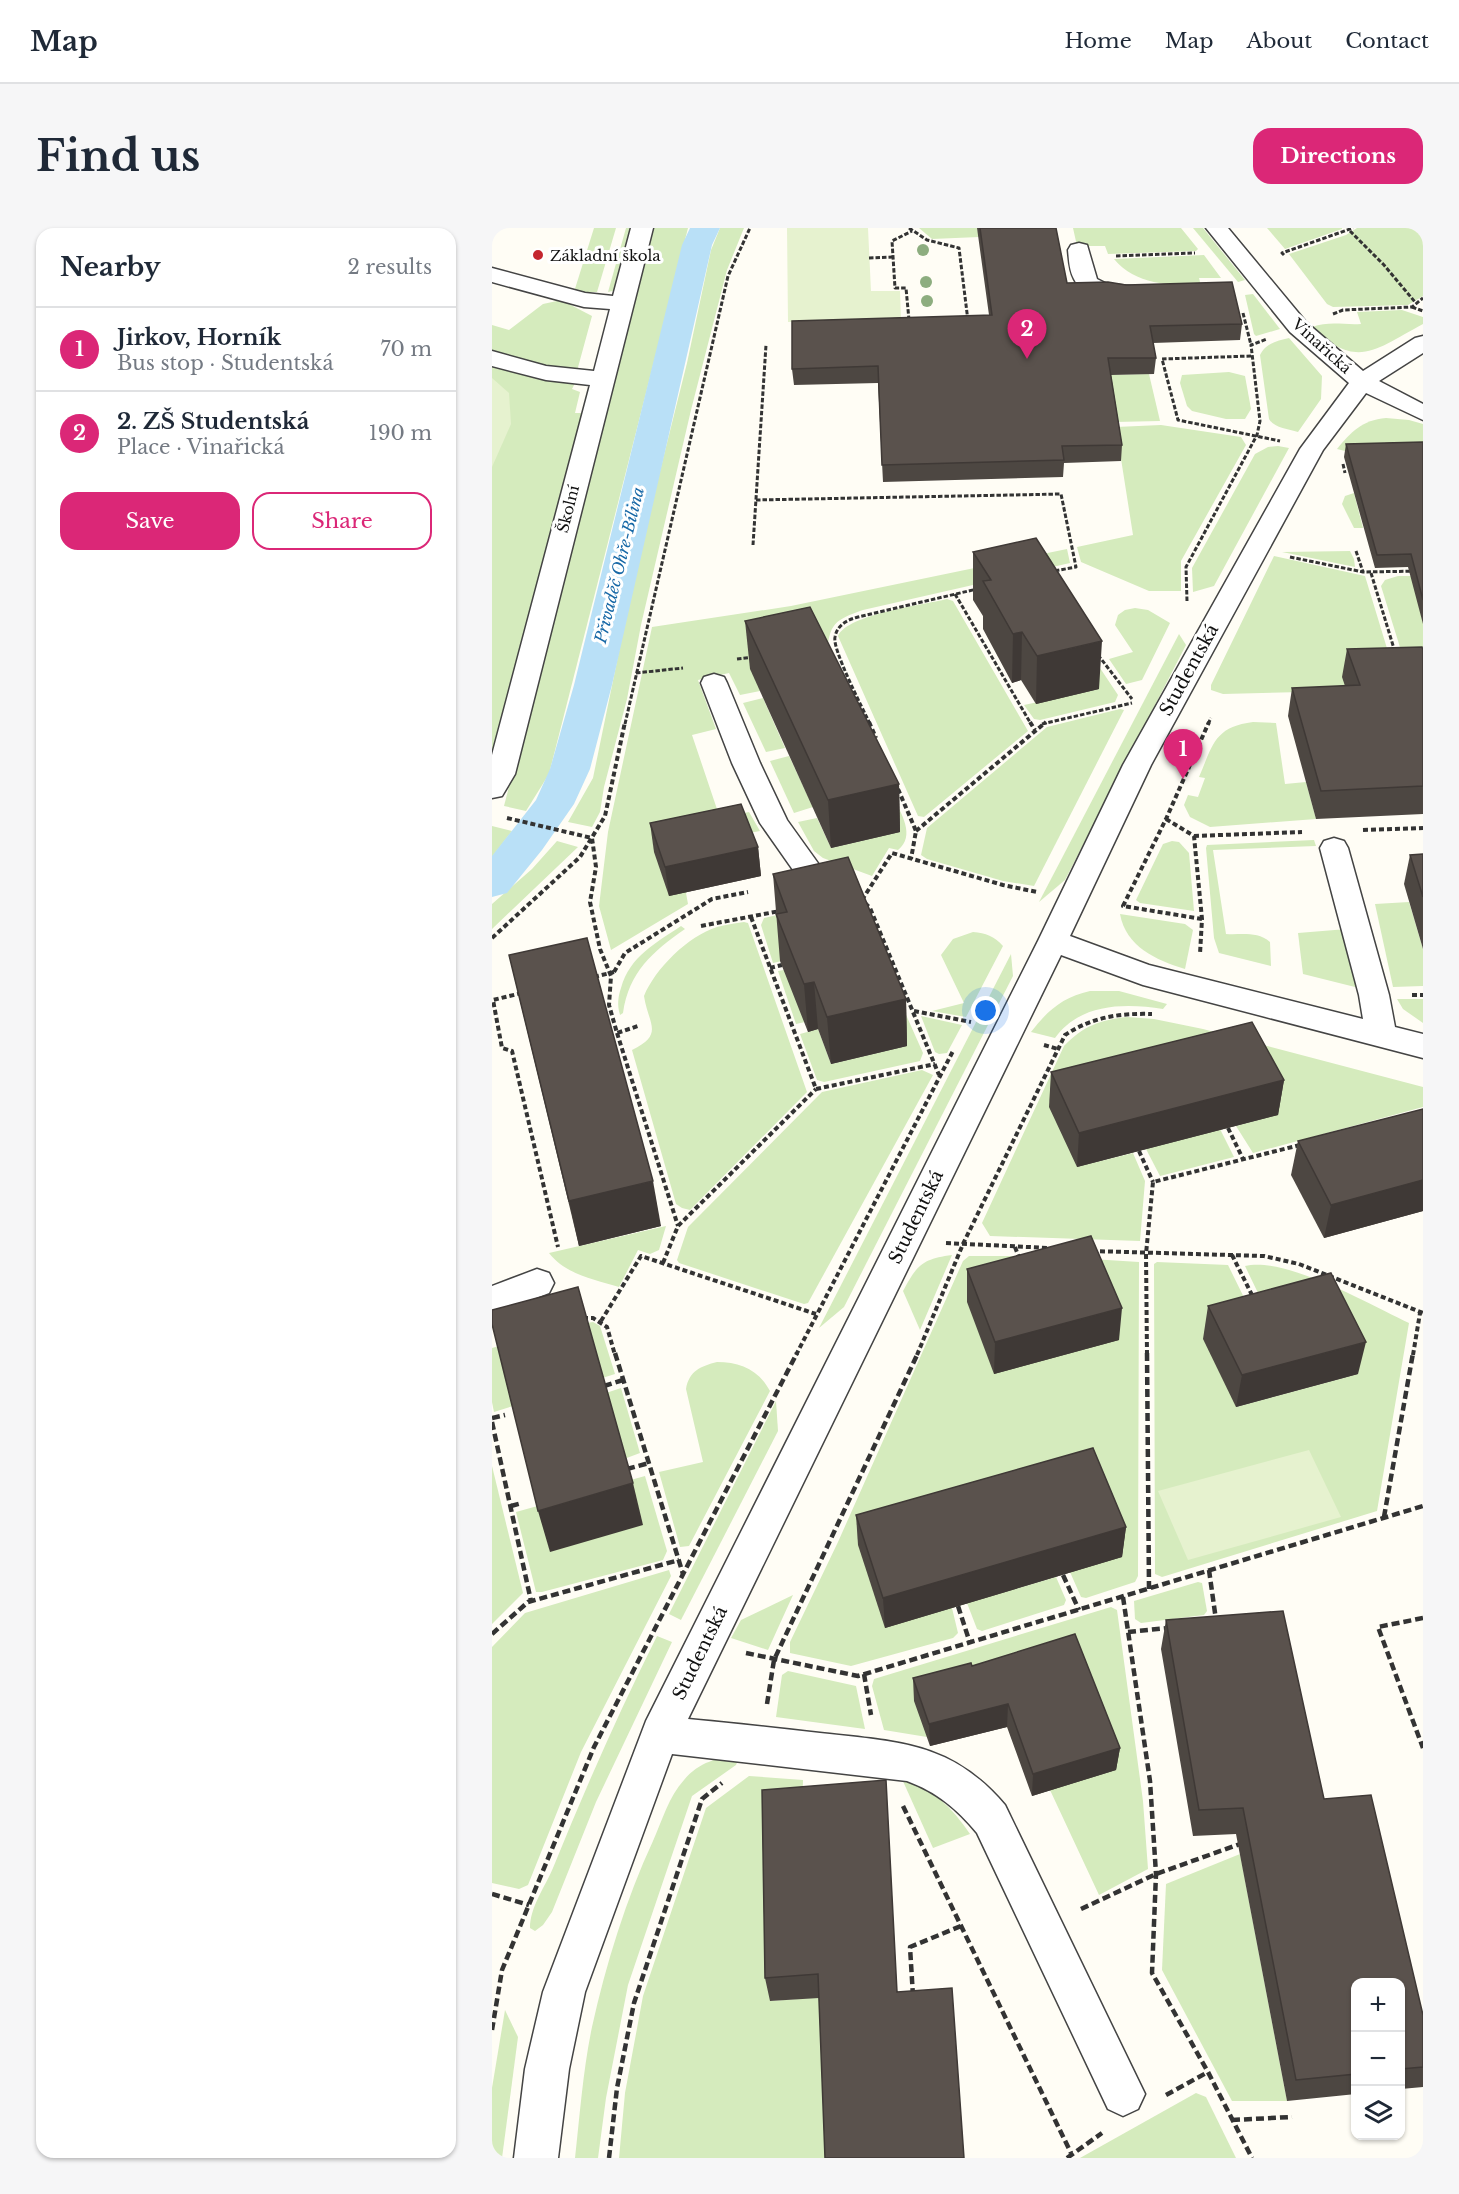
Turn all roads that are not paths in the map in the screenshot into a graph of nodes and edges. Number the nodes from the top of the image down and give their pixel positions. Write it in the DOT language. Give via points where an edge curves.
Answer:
graph roads {
  1 [pos="642,228"];
  2 [pos="1216,228"];
  3 [pos="1080,254"];
  4 [pos="492,275"];
  5 [pos="1266,288"];
  6 [pos="1237,290"];
  7 [pos="1148,292"];
  8 [pos="623,304"];
  9 [pos="1423,343"];
  10 [pos="492,358"];
  11 [pos="602,378"];
  12 [pos="1362,382"];
  13 [pos="1423,413"];
  14 [pos="714,683"];
  15 [pos="492,789"];
  16 [pos="1334,848"];
  17 [pos="810,873"];
  18 [pos="1053,941"];
  19 [pos="1381,1035"];
  20 [pos="1423,1046"];
  21 [pos="537,1283"];
  22 [pos="492,1301"];
  23 [pos="660,1734"];
  24 [pos="1123,2094"];
  25 [pos="536,2158"];
  1 -- 8 [label="street, Školní"];
  2 -- 5 [label="street, Vinařická"];
  3 -- 7 [label="street" via="1085,279 1092,286"];
  4 -- 8 [label="street" via="584,300"];
  5 -- 6 [label="street"];
  5 -- 12 [label="street, Vinařická" via="1298,327"];
  8 -- 11 [label="street, Školní"];
  9 -- 12 [label="street, Studentská"];
  10 -- 11 [label="street" via="532,372"];
  11 -- 15 [label="street, Školní" via="501,774"];
  12 -- 13 [label="street, Vinařická"];
  12 -- 18 [label="street, Studentská" via="1312,449 1137,765"];
  14 -- 17 [label="street" via="774,823"];
  16 -- 19 [label="street"];
  18 -- 19 [label="street" via="1143,974"];
  18 -- 23 [label="street, Studentská"];
  19 -- 20 [label="street"];
  21 -- 22 [label="street"];
  23 -- 24 [label="street" via="907,1762 942,1774 975,1799 991,1820"];
  23 -- 25 [label="street, Studentská" via="564,1992 547,2069"];
}
